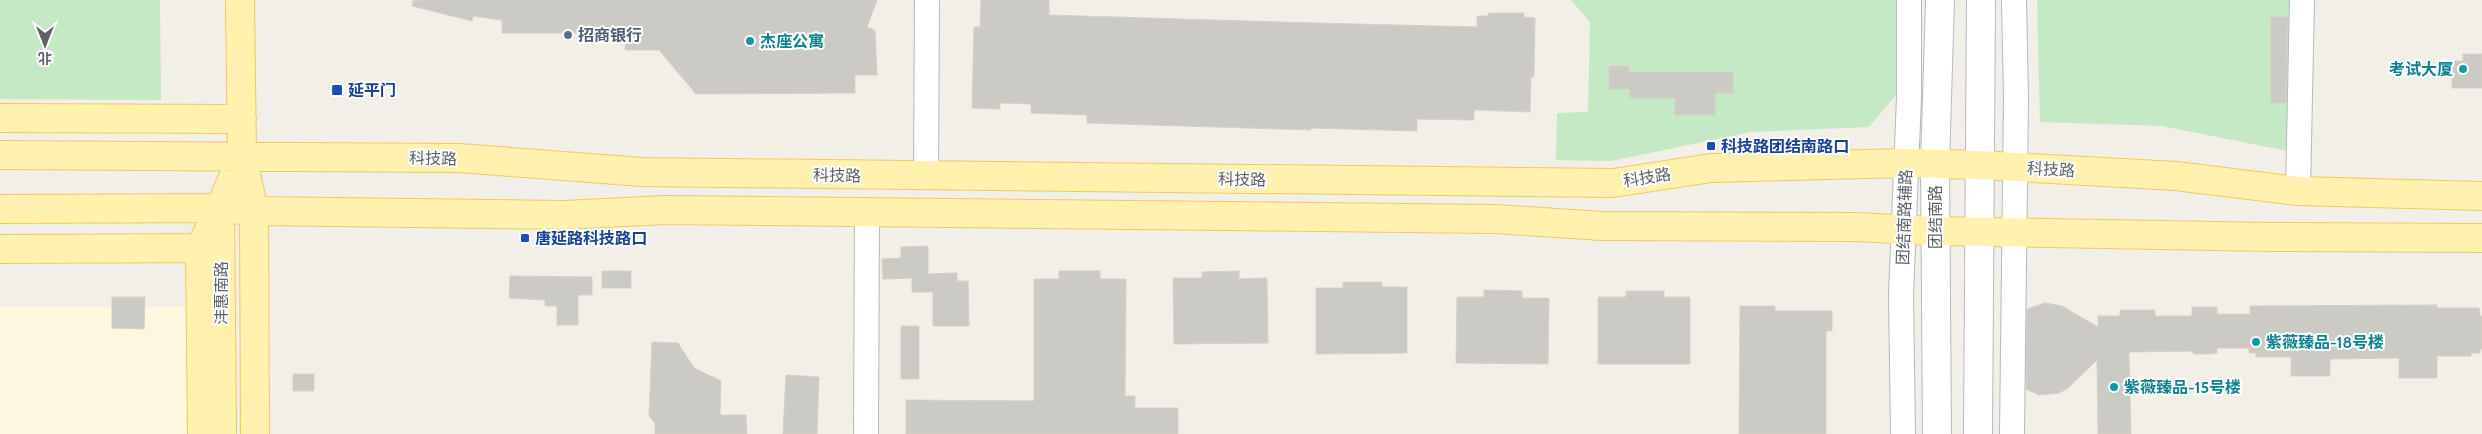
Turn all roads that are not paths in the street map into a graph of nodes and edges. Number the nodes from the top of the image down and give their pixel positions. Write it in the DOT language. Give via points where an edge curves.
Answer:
graph roads {
  1 [pos="240,0"];
  2 [pos="926,0"];
  3 [pos="1909,0"];
  4 [pos="1940,0"];
  5 [pos="1981,0"];
  6 [pos="2014,0"];
  7 [pos="2302,0"];
  8 [pos="0,118"];
  9 [pos="242,119"];
  10 [pos="0,154"];
  11 [pos="242,156"];
  12 [pos="1906,163"];
  13 [pos="1935,164"];
  14 [pos="1979,165"];
  15 [pos="2015,167"];
  16 [pos="926,176"];
  17 [pos="2298,191"];
  18 [pos="2482,196"];
  19 [pos="0,208"];
  20 [pos="220,208"];
  21 [pos="254,211"];
  22 [pos="867,214"];
  23 [pos="1904,230"];
  24 [pos="1935,231"];
  25 [pos="1979,232"];
  26 [pos="2015,232"];
  27 [pos="2482,238"];
  28 [pos="210,248"];
  29 [pos="0,249"];
  30 [pos="202,434"];
  31 [pos="222,434"];
  32 [pos="255,434"];
  33 [pos="866,434"];
  34 [pos="1903,434"];
  35 [pos="1937,434"];
  36 [pos="1978,434"];
  37 [pos="2012,434"];
  1 -- 9 [label="main road, 沣惠南路"];
  2 -- 16 [label="street"];
  3 -- 12 [label="street, 团结南路辅路"];
  4 -- 13 [label="main road, 团结南路"];
  5 -- 14 [label="main road"];
  6 -- 15 [label="street"];
  7 -- 17 [label="street"];
  8 -- 9 [label="main road"];
  9 -- 11 [label="main road, 沣惠南路"];
  10 -- 11 [label="main road, 科技路"];
  11 -- 16 [label="main road, 科技路" via="458,158 642,172"];
  11 -- 20 [label="main road, 沣惠南路"];
  11 -- 21 [label="main road, 沣惠南路"];
  12 -- 13 [label="main road, 科技路"];
  12 -- 16 [label="main road, 科技路" via="1711,168 1613,183"];
  12 -- 23 [label="street, 团结南路辅路"];
  13 -- 14 [label="main road, 科技路"];
  13 -- 24 [label="main road, 团结南路"];
  14 -- 15 [label="main road, 科技路"];
  14 -- 25 [label="main road"];
  15 -- 17 [label="main road, 科技路" via="2176,176"];
  15 -- 26 [label="street"];
  17 -- 18 [label="main road, 科技路"];
  19 -- 20 [label="main road"];
  20 -- 21 [label="main road"];
  20 -- 28 [label="main road, 沣惠南路"];
  21 -- 22 [label="main road" via="564,215 666,210"];
  21 -- 32 [label="main road, 沣惠南路"];
  22 -- 23 [label="main road" via="1495,219 1602,226"];
  22 -- 33 [label="street"];
  23 -- 24 [label="main road"];
  23 -- 34 [label="street, 团结南路辅路" via="1901,295"];
  24 -- 25 [label="main road"];
  24 -- 35 [label="main road, 团结南路"];
  25 -- 26 [label="main road"];
  25 -- 36 [label="main road"];
  26 -- 27 [label="main road"];
  26 -- 37 [label="street"];
  28 -- 29 [label="main road"];
  28 -- 30 [label="main road"];
  28 -- 31 [label="main road, 沣惠南路"];
}
